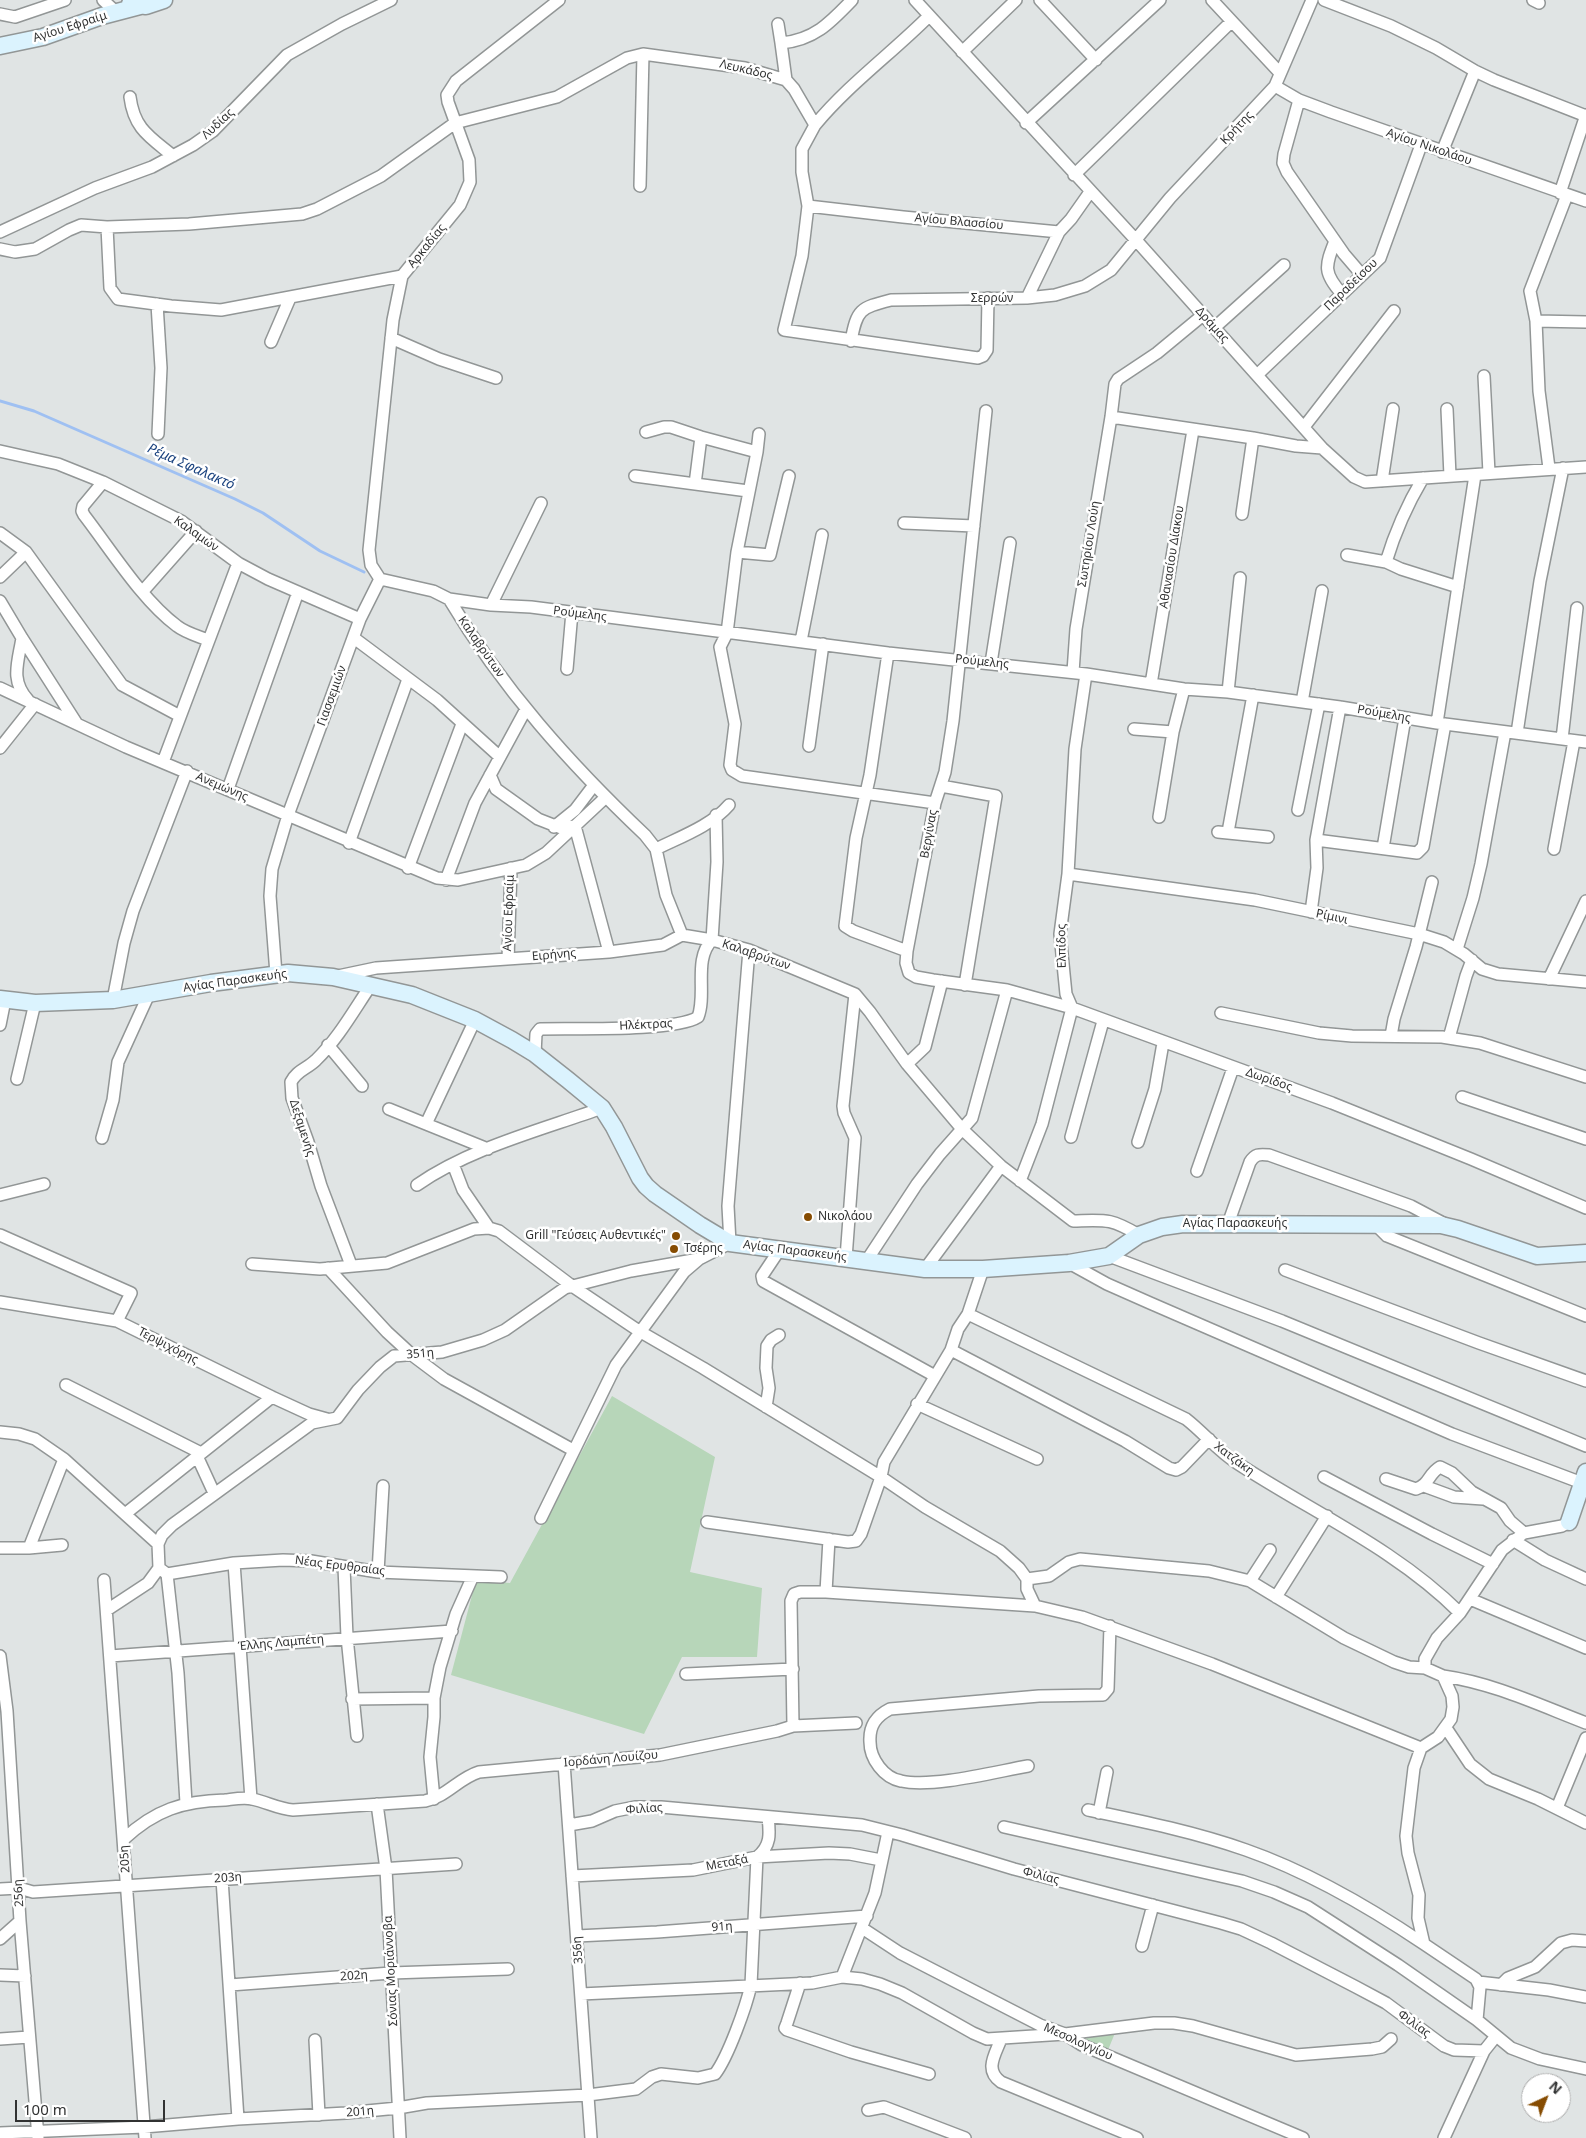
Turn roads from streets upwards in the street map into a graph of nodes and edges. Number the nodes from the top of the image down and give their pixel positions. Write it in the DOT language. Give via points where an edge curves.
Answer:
graph roads {
  1 [pos="65,0"];
  2 [pos="104,0"];
  3 [pos="164,0"];
  4 [pos="391,0"];
  5 [pos="559,0"];
  6 [pos="852,0"];
  7 [pos="915,0"];
  8 [pos="1016,0"];
  9 [pos="1040,0"];
  10 [pos="1160,0"];
  11 [pos="1212,0"];
  12 [pos="1312,0"];
  13 [pos="1324,0"];
  14 [pos="120,6"];
  15 [pos="0,14"];
  16 [pos="929,16"];
  17 [pos="1231,22"];
  18 [pos="778,24"];
  19 [pos="781,43"];
  20 [pos="0,46"];
  21 [pos="962,52"];
  22 [pos="643,54"];
  23 [pos="1096,60"];
  24 [pos="1475,71"];
  25 [pos="1280,73"];
  26 [pos="786,80"];
  27 [pos="1275,86"];
  28 [pos="130,97"];
  29 [pos="1299,100"];
  30 [pos="1586,115"];
  31 [pos="455,123"];
  32 [pos="1026,123"];
  33 [pos="815,126"];
  34 [pos="1421,145"];
  35 [pos="1442,152"];
  36 [pos="173,156"];
  37 [pos="1074,174"];
  38 [pos="640,186"];
  39 [pos="1090,192"];
  40 [pos="1564,194"];
  41 [pos="1586,201"];
  42 [pos="808,206"];
  43 [pos="107,227"];
  44 [pos="0,232"];
  45 [pos="1059,232"];
  46 [pos="1135,239"];
  47 [pos="1335,241"];
  48 [pos="0,249"];
  49 [pos="1284,265"];
  50 [pos="1362,275"];
  51 [pos="402,276"];
  52 [pos="1342,294"];
  53 [pos="290,298"];
  54 [pos="988,298"];
  55 [pos="1027,298"];
  56 [pos="156,304"];
  57 [pos="1394,311"];
  58 [pos="1203,315"];
  59 [pos="1536,321"];
  60 [pos="1586,322"];
  61 [pos="1214,328"];
  62 [pos="391,338"];
  63 [pos="851,340"];
  64 [pos="271,342"];
  65 [pos="1257,375"];
  66 [pos="1484,376"];
  67 [pos="496,378"];
  68 [pos="1447,408"];
  69 [pos="1393,410"];
  70 [pos="986,411"];
  71 [pos="1112,417"];
  72 [pos="1304,428"];
  73 [pos="1192,430"];
  74 [pos="646,432"];
  75 [pos="158,434"];
  76 [pos="759,434"];
  77 [pos="701,437"];
  78 [pos="1253,438"];
  79 [pos="1322,448"];
  80 [pos="0,451"];
  81 [pos="757,452"];
  82 [pos="1586,467"];
  83 [pos="1549,468"];
  84 [pos="1563,468"];
  85 [pos="1489,473"];
  86 [pos="1475,475"];
  87 [pos="635,476"];
  88 [pos="789,476"];
  89 [pos="1450,476"];
  90 [pos="1424,478"];
  91 [pos="1382,481"];
  92 [pos="103,482"];
  93 [pos="695,484"];
  94 [pos="748,491"];
  95 [pos="541,503"];
  96 [pos="1242,514"];
  97 [pos="904,523"];
  98 [pos="974,526"];
  99 [pos="196,531"];
  100 [pos="0,533"];
  101 [pos="822,535"];
  102 [pos="1010,543"];
  103 [pos="26,552"];
  104 [pos="737,552"];
  105 [pos="1347,555"];
  106 [pos="1386,562"];
  107 [pos="238,563"];
  108 [pos="0,577"];
  109 [pos="1240,578"];
  110 [pos="380,579"];
  111 [pos="1458,587"];
  112 [pos="1322,591"];
  113 [pos="143,592"];
  114 [pos="298,592"];
  115 [pos="449,599"];
  116 [pos="0,601"];
  117 [pos="491,605"];
  118 [pos="1577,608"];
  119 [pos="572,612"];
  120 [pos="360,619"];
  121 [pos="727,633"];
  122 [pos="22,638"];
  123 [pos="354,638"];
  124 [pos="208,640"];
  125 [pos="801,641"];
  126 [pos="823,644"];
  127 [pos="888,653"];
  128 [pos="960,660"];
  129 [pos="991,663"];
  130 [pos="567,669"];
  131 [pos="1073,672"];
  132 [pos="1086,674"];
  133 [pos="408,679"];
  134 [pos="1151,684"];
  135 [pos="0,688"];
  136 [pos="1184,689"];
  137 [pos="1228,692"];
  138 [pos="1252,695"];
  139 [pos="32,702"];
  140 [pos="1302,702"];
  141 [pos="1319,704"];
  142 [pos="1340,707"];
  143 [pos="526,709"];
  144 [pos="180,716"];
  145 [pos="1405,718"];
  146 [pos="462,724"];
  147 [pos="1441,724"];
  148 [pos="78,726"];
  149 [pos="1134,729"];
  150 [pos="1173,732"];
  151 [pos="1511,732"];
  152 [pos="1568,740"];
  153 [pos="1586,742"];
  154 [pos="808,746"];
  155 [pos="0,748"];
  156 [pos="500,757"];
  157 [pos="163,762"];
  158 [pos="187,771"];
  159 [pos="490,775"];
  160 [pos="594,785"];
  161 [pos="942,786"];
  162 [pos="228,789"];
  163 [pos="866,793"];
  164 [pos="606,797"];
  165 [pos="935,802"];
  166 [pos="729,805"];
  167 [pos="1298,810"];
  168 [pos="288,815"];
  169 [pos="716,815"];
  170 [pos="1159,817"];
  171 [pos="575,826"];
  172 [pos="554,827"];
  173 [pos="1268,838"];
  174 [pos="1316,840"];
  175 [pos="349,843"];
  176 [pos="1383,848"];
  177 [pos="656,849"];
  178 [pos="1554,849"];
  179 [pos="408,868"];
  180 [pos="511,868"];
  181 [pos="1068,874"];
  182 [pos="446,880"];
  183 [pos="1432,882"];
  184 [pos="1586,901"];
  185 [pos="1311,912"];
  186 [pos="1419,934"];
  187 [pos="682,935"];
  188 [pos="712,940"];
  189 [pos="749,950"];
  190 [pos="1457,950"];
  191 [pos="907,951"];
  192 [pos="609,952"];
  193 [pos="508,959"];
  194 [pos="1472,960"];
  195 [pos="276,974"];
  196 [pos="334,977"];
  197 [pos="1549,979"];
  198 [pos="942,981"];
  199 [pos="1586,982"];
  200 [pos="371,984"];
  201 [pos="964,985"];
  202 [pos="1007,990"];
  203 [pos="149,994"];
  204 [pos="855,994"];
  205 [pos="3,1000"];
  206 [pos="113,1000"];
  207 [pos="35,1003"];
  208 [pos="1072,1008"];
  209 [pos="1222,1013"];
  210 [pos="475,1020"];
  211 [pos="1103,1021"];
  212 [pos="0,1024"];
  213 [pos="1391,1036"];
  214 [pos="1449,1038"];
  215 [pos="1163,1043"];
  216 [pos="328,1045"];
  217 [pos="535,1054"];
  218 [pos="906,1064"];
  219 [pos="1233,1068"];
  220 [pos="1586,1077"];
  221 [pos="17,1079"];
  222 [pos="362,1086"];
  223 [pos="1462,1097"];
  224 [pos="602,1108"];
  225 [pos="389,1109"];
  226 [pos="426,1124"];
  227 [pos="962,1129"];
  228 [pos="1071,1137"];
  229 [pos="102,1138"];
  230 [pos="1586,1139"];
  231 [pos="1138,1142"];
  232 [pos="488,1149"];
  233 [pos="453,1164"];
  234 [pos="1001,1166"];
  235 [pos="1197,1171"];
  236 [pos="1020,1181"];
  237 [pos="44,1184"];
  238 [pos="417,1185"];
  239 [pos="0,1195"];
  240 [pos="1586,1208"];
  241 [pos="1228,1224"];
  242 [pos="1375,1224"];
  243 [pos="489,1228"];
  244 [pos="1450,1228"];
  245 [pos="0,1235"];
  246 [pos="1139,1235"];
  247 [pos="730,1243"];
  248 [pos="780,1249"];
  249 [pos="1586,1253"];
  250 [pos="1109,1256"];
  251 [pos="846,1258"];
  252 [pos="699,1259"];
  253 [pos="866,1260"];
  254 [pos="1069,1263"];
  255 [pos="252,1264"];
  256 [pos="351,1265"];
  257 [pos="328,1268"];
  258 [pos="926,1269"];
  259 [pos="983,1269"];
  260 [pos="1285,1270"];
  261 [pos="572,1286"];
  262 [pos="0,1302"];
  263 [pos="968,1314"];
  264 [pos="1586,1316"];
  265 [pos="117,1320"];
  266 [pos="639,1331"];
  267 [pos="779,1334"];
  268 [pos="951,1350"];
  269 [pos="412,1355"];
  270 [pos="935,1376"];
  271 [pos="1586,1381"];
  272 [pos="66,1385"];
  273 [pos="272,1398"];
  274 [pos="917,1404"];
  275 [pos="766,1408"];
  276 [pos="327,1419"];
  277 [pos="0,1432"];
  278 [pos="1209,1439"];
  279 [pos="1586,1446"];
  280 [pos="573,1450"];
  281 [pos="199,1454"];
  282 [pos="64,1459"];
  283 [pos="1037,1459"];
  284 [pos="881,1477"];
  285 [pos="1324,1477"];
  286 [pos="1584,1478"];
  287 [pos="1386,1479"];
  288 [pos="383,1486"];
  289 [pos="1424,1486"];
  290 [pos="214,1493"];
  291 [pos="1484,1499"];
  292 [pos="125,1514"];
  293 [pos="1327,1516"];
  294 [pos="541,1518"];
  295 [pos="707,1522"];
  296 [pos="1569,1522"];
  297 [pos="1524,1533"];
  298 [pos="829,1539"];
  299 [pos="1513,1540"];
  300 [pos="62,1544"];
  301 [pos="158,1544"];
  302 [pos="0,1548"];
  303 [pos="29,1548"];
  304 [pos="1270,1550"];
  305 [pos="234,1563"];
  306 [pos="1493,1564"];
  307 [pos="344,1567"];
  308 [pos="163,1571"];
  309 [pos="378,1572"];
  310 [pos="473,1576"];
  311 [pos="501,1577"];
  312 [pos="1586,1579"];
  313 [pos="104,1580"];
  314 [pos="1027,1580"];
  315 [pos="1250,1581"];
  316 [pos="826,1592"];
  317 [pos="1276,1597"];
  318 [pos="1470,1599"];
  319 [pos="1035,1606"];
  320 [pos="107,1610"];
  321 [pos="1460,1613"];
  322 [pos="1110,1626"];
  323 [pos="452,1631"];
  324 [pos="347,1637"];
  325 [pos="240,1647"];
  326 [pos="1586,1648"];
  327 [pos="176,1651"];
  328 [pos="0,1656"];
  329 [pos="110,1656"];
  330 [pos="1425,1668"];
  331 [pos="793,1669"];
  332 [pos="686,1674"];
  333 [pos="1443,1676"];
  334 [pos="434,1698"];
  335 [pos="352,1699"];
  336 [pos="1586,1722"];
  337 [pos="856,1723"];
  338 [pos="793,1726"];
  339 [pos="1446,1728"];
  340 [pos="356,1736"];
  341 [pos="1586,1738"];
  342 [pos="1421,1748"];
  343 [pos="564,1763"];
  344 [pos="1028,1766"];
  345 [pos="1107,1772"];
  346 [pos="251,1799"];
  347 [pos="434,1799"];
  348 [pos="186,1803"];
  349 [pos="377,1804"];
  350 [pos="1557,1808"];
  351 [pos="768,1817"];
  352 [pos="1586,1823"];
  353 [pos="569,1825"];
  354 [pos="1004,1827"];
  355 [pos="888,1832"];
  356 [pos="124,1839"];
  357 [pos="758,1857"];
  358 [pos="881,1860"];
  359 [pos="456,1864"];
  360 [pos="386,1869"];
  361 [pos="572,1876"];
  362 [pos="222,1878"];
  363 [pos="127,1886"];
  364 [pos="19,1888"];
  365 [pos="0,1889"];
  366 [pos="1152,1905"];
  367 [pos="867,1916"];
  368 [pos="20,1921"];
  369 [pos="755,1925"];
  370 [pos="862,1928"];
  371 [pos="577,1936"];
  372 [pos="0,1939"];
  373 [pos="1586,1941"];
  374 [pos="1424,1944"];
  375 [pos="1142,1946"];
  376 [pos="508,1969"];
  377 [pos="391,1973"];
  378 [pos="0,1976"];
  379 [pos="25,1976"];
  380 [pos="842,1977"];
  381 [pos="1476,1979"];
  382 [pos="800,1983"];
  383 [pos="230,1985"];
  384 [pos="751,1985"];
  385 [pos="1501,1985"];
  386 [pos="581,1994"];
  387 [pos="1586,1997"];
  388 [pos="1477,2020"];
  389 [pos="1064,2034"];
  390 [pos="1496,2036"];
  391 [pos="29,2037"];
  392 [pos="0,2038"];
  393 [pos="1001,2039"];
  394 [pos="1391,2039"];
  395 [pos="315,2040"];
  396 [pos="1484,2051"];
  397 [pos="1586,2069"];
  398 [pos="929,2074"];
  399 [pos="588,2095"];
  400 [pos="398,2108"];
  401 [pos="868,2110"];
  402 [pos="319,2114"];
  403 [pos="238,2119"];
  404 [pos="145,2132"];
  405 [pos="0,2133"];
  406 [pos="37,2134"];
  407 [pos="400,2138"];
  408 [pos="591,2138"];
  409 [pos="965,2138"];
  410 [pos="1137,2138"];
  411 [pos="1303,2138"];
  412 [pos="1444,2138"];
  1 -- 15 [label="street" via="15,17"];
  2 -- 14 [label="street"];
  3 -- 14 [label="street, Αγίου Εφραίμ" via="155,4"];
  4 -- 36 [label="street, Λυδίας" via="287,55 208,136"];
  5 -- 31 [label="street, Αρκαδίας" via="456,82 447,95"];
  6 -- 19 [label="street" via="807,39"];
  7 -- 16 [label="street, Δράμας"];
  8 -- 21 [label="street"];
  9 -- 23 [label="street"];
  10 -- 23 [label="street"];
  11 -- 17 [label="street"];
  12 -- 25 [label="street, Κρήτης"];
  13 -- 24 [label="street" via="1391,26"];
  14 -- 20 [label="street, Αγίου Εφραίμ" via="42,37"];
  16 -- 21 [label="street, Δράμας"];
  16 -- 33 [label="street"];
  17 -- 25 [label="street"];
  17 -- 37 [label="street"];
  18 -- 19 [label="street"];
  19 -- 26 [label="street"];
  21 -- 32 [label="street, Δράμας"];
  22 -- 26 [label="street, Λευκάδος" via="745,68"];
  22 -- 31 [label="street, Λευκάδος" via="627,58 557,97"];
  22 -- 38 [label="street"];
  23 -- 32 [label="street"];
  24 -- 30 [label="street"];
  24 -- 35 [label="street"];
  25 -- 27 [label="street, Κρήτης"];
  26 -- 33 [label="street, Λευκάδος"];
  27 -- 29 [label="street, Αγίου Νικολάου"];
  27 -- 46 [label="street, Κρήτης"];
  28 -- 36 [label="street" via="134,118 142,130"];
  29 -- 34 [label="street, Αγίου Νικολάου"];
  29 -- 47 [label="street" via="1283,163"];
  30 -- 40 [label="street"];
  31 -- 43 [label="street" via="381,176 302,214 237,221"];
  31 -- 51 [label="street, Αρκαδίας" via="471,170 467,192"];
  32 -- 37 [label="street, Δράμας"];
  33 -- 42 [label="street" via="802,149"];
  34 -- 35 [label="street, Αγίου Νικολάου"];
  34 -- 50 [label="street, Παραδείσου" via="1380,258"];
  35 -- 40 [label="street, Αγίου Νικολάου"];
  36 -- 44 [label="street, Λυδίας"];
  37 -- 39 [label="street, Δράμας"];
  39 -- 45 [label="street"];
  39 -- 46 [label="street, Δράμας"];
  40 -- 41 [label="street, Αγίου Νικολάου"];
  40 -- 59 [label="street" via="1530,287"];
  42 -- 45 [label="street, Αγίου Βλασσίου"];
  42 -- 63 [label="street" via="802,256 784,330"];
  43 -- 48 [label="street" via="76,226 35,249 15,252"];
  43 -- 56 [label="street" via="113,294 118,299"];
  45 -- 55 [label="street"];
  46 -- 55 [label="street, Σερρών" via="1111,270 1091,283 1055,295"];
  46 -- 58 [label="street, Δράμας"];
  47 -- 50 [label="street"];
  47 -- 52 [label="street" via="1327,272"];
  49 -- 61 [label="street"];
  50 -- 52 [label="street, Παραδείσου"];
  51 -- 53 [label="street"];
  51 -- 62 [label="street, Αρκαδίας"];
  52 -- 65 [label="street, Παραδείσου"];
  53 -- 56 [label="street" via="221,310"];
  53 -- 64 [label="street"];
  54 -- 55 [label="street, Σερρών"];
  54 -- 63 [label="street, Σερρών" via="891,300 872,305 855,319"];
  54 -- 63 [label="street" via="986,350 978,358"];
  56 -- 75 [label="street" via="161,368"];
  57 -- 72 [label="street"];
  58 -- 61 [label="street, Δράμας"];
  58 -- 71 [label="street, Σωτηρίου Λούη" via="1157,353 1118,379"];
  59 -- 60 [label="street"];
  59 -- 83 [label="street" via="1539,391"];
  61 -- 65 [label="street, Δράμας"];
  62 -- 67 [label="street" via="438,359"];
  62 -- 110 [label="street, Αρκαδίας" via="368,550 371,565"];
  65 -- 72 [label="street, Δράμας"];
  66 -- 85 [label="street"];
  68 -- 89 [label="street"];
  69 -- 91 [label="street"];
  70 -- 98 [label="street, Βεργίνας"];
  71 -- 73 [label="street"];
  71 -- 131 [label="street, Σωτηρίου Λούη" via="1079,610"];
  72 -- 79 [label="street, Δράμας"];
  73 -- 78 [label="street"];
  73 -- 134 [label="street, Αθανασίου Δίακου"];
  74 -- 77 [label="street" via="671,427"];
  76 -- 81 [label="street"];
  77 -- 81 [label="street"];
  77 -- 93 [label="street"];
  78 -- 79 [label="street"];
  78 -- 96 [label="street"];
  79 -- 91 [label="street, Δράμας" via="1358,480"];
  80 -- 92 [label="street, Καλαμών" via="58,464"];
  81 -- 94 [label="street"];
  82 -- 84 [label="street, Δράμας"];
  83 -- 84 [label="street, Δράμας"];
  83 -- 85 [label="street, Δράμας"];
  84 -- 151 [label="street"];
  85 -- 86 [label="street, Δράμας"];
  86 -- 89 [label="street, Δράμας"];
  86 -- 111 [label="street"];
  87 -- 93 [label="street"];
  88 -- 104 [label="street" via="770,555"];
  89 -- 90 [label="street, Δράμας"];
  90 -- 91 [label="street, Δράμας"];
  90 -- 106 [label="street" via="1411,499"];
  92 -- 99 [label="street, Καλαμών"];
  92 -- 113 [label="street" via="82,511"];
  93 -- 94 [label="street"];
  94 -- 104 [label="street"];
  95 -- 117 [label="street"];
  97 -- 98 [label="street"];
  98 -- 128 [label="street, Βεργίνας"];
  99 -- 107 [label="street, Καλαμών"];
  99 -- 113 [label="street"];
  100 -- 103 [label="street"];
  101 -- 125 [label="street"];
  102 -- 129 [label="street"];
  103 -- 108 [label="street"];
  103 -- 144 [label="street" via="122,685"];
  104 -- 121 [label="street"];
  105 -- 106 [label="street"];
  106 -- 111 [label="street"];
  107 -- 114 [label="street, Καλαμών"];
  107 -- 124 [label="street"];
  109 -- 137 [label="street"];
  110 -- 115 [label="street, Ρούμελης" via="433,591"];
  110 -- 120 [label="street, Γιασσεμιών"];
  111 -- 147 [label="street"];
  112 -- 140 [label="street"];
  113 -- 124 [label="street" via="177,626"];
  114 -- 120 [label="street, Καλαμών"];
  114 -- 162 [label="street"];
  115 -- 117 [label="street, Ρούμελης"];
  115 -- 143 [label="street, Καλαβρύτων" via="485,656"];
  116 -- 122 [label="street"];
  117 -- 119 [label="street, Ρούμελης"];
  118 -- 152 [label="street"];
  119 -- 121 [label="street, Ρούμελης"];
  119 -- 130 [label="street"];
  120 -- 123 [label="street, Γιασσεμιών"];
  121 -- 125 [label="street, Ρούμελης"];
  121 -- 163 [label="street" via="720,647 735,724 732,770 742,776"];
  122 -- 139 [label="street" via="16,682"];
  122 -- 148 [label="street"];
  123 -- 133 [label="street"];
  123 -- 168 [label="street, Γιασσεμιών"];
  124 -- 144 [label="street"];
  125 -- 126 [label="street, Ρούμελης"];
  126 -- 127 [label="street, Ρούμελης"];
  126 -- 154 [label="street"];
  127 -- 128 [label="street, Ρούμελης"];
  127 -- 163 [label="street"];
  128 -- 129 [label="street, Ρούμελης"];
  128 -- 161 [label="street, Βεργίνας"];
  129 -- 131 [label="street, Ρούμελης"];
  131 -- 132 [label="street, Ρούμελης"];
  132 -- 134 [label="street, Ρούμελης"];
  132 -- 181 [label="street, Ελπίδος" via="1075,749"];
  133 -- 146 [label="street"];
  133 -- 175 [label="street"];
  134 -- 136 [label="street, Ρούμελης"];
  135 -- 139 [label="street, Ανεμώνης"];
  136 -- 137 [label="street, Ρούμελης"];
  136 -- 150 [label="street"];
  137 -- 138 [label="street, Ρούμελης"];
  138 -- 140 [label="street, Ρούμελης"];
  138 -- 173 [label="street" via="1223,832"];
  139 -- 148 [label="street, Ανεμώνης"];
  139 -- 155 [label="street"];
  140 -- 141 [label="street, Ρούμελης"];
  141 -- 142 [label="street, Ρούμελης"];
  141 -- 167 [label="street"];
  142 -- 145 [label="street, Ρούμελης"];
  142 -- 174 [label="street"];
  143 -- 156 [label="street"];
  143 -- 160 [label="street, Καλαβρύτων"];
  144 -- 157 [label="street"];
  145 -- 147 [label="street, Ρούμελης"];
  145 -- 176 [label="street"];
  146 -- 156 [label="street"];
  146 -- 179 [label="street"];
  147 -- 151 [label="street, Ρούμελης"];
  147 -- 176 [label="street" via="1423,847 1417,853"];
  148 -- 157 [label="street, Ανεμώνης"];
  149 -- 150 [label="street"];
  150 -- 170 [label="street"];
  151 -- 152 [label="street, Ρούμελης"];
  151 -- 190 [label="street" via="1473,898"];
  152 -- 153 [label="street, Ρούμελης"];
  152 -- 178 [label="street"];
  156 -- 159 [label="street"];
  157 -- 158 [label="street, Ανεμώνης"];
  158 -- 162 [label="street, Ανεμώνης"];
  158 -- 206 [label="street" via="133,911"];
  159 -- 172 [label="street" via="496,789"];
  159 -- 182 [label="street" via="475,804"];
  160 -- 164 [label="street, Καλαβρύτων"];
  160 -- 172 [label="street" via="575,810"];
  161 -- 165 [label="street, Βεργίνας"];
  161 -- 201 [label="street" via="996,796"];
  162 -- 168 [label="street, Ανεμώνης"];
  163 -- 165 [label="street"];
  163 -- 191 [label="street" via="856,838 845,926"];
  164 -- 171 [label="street"];
  164 -- 177 [label="street, Καλαβρύτων"];
  165 -- 191 [label="street, Βεργίνας"];
  166 -- 169 [label="street"];
  168 -- 175 [label="street, Ανεμώνης"];
  168 -- 195 [label="street, Γιασσεμιών" via="272,869 270,896"];
  169 -- 177 [label="street"];
  169 -- 188 [label="street"];
  171 -- 172 [label="street"];
  171 -- 180 [label="street" via="537,860"];
  171 -- 192 [label="street"];
  174 -- 176 [label="street"];
  174 -- 185 [label="street" via="1318,857"];
  175 -- 179 [label="street, Ανεμώνης"];
  177 -- 187 [label="street, Καλαβρύτων" via="666,895"];
  179 -- 182 [label="street, Ανεμώνης"];
  180 -- 182 [label="street"];
  180 -- 193 [label="street, Αγίου Εφραίμ"];
  181 -- 185 [label="street, Ρίμινι" via="1255,900"];
  181 -- 208 [label="street, Ελπίδος" via="1060,934 1066,994"];
  183 -- 186 [label="street"];
  184 -- 197 [label="street"];
  185 -- 186 [label="street, Ρίμινι"];
  186 -- 190 [label="street, Ρίμινι"];
  186 -- 213 [label="street"];
  187 -- 188 [label="street, Καλαβρύτων"];
  187 -- 192 [label="street, Ειρήνης" via="663,945"];
  188 -- 189 [label="street, Καλαβρύτων"];
  188 -- 217 [label="street, Ηλέκτρας" via="705,949 700,1011 692,1021 652,1027 540,1028 536,1034"];
  189 -- 204 [label="street, Καλαβρύτων"];
  189 -- 247 [label="street" via="728,1206"];
  190 -- 194 [label="street, Ρίμινι"];
  191 -- 198 [label="street, Βεργίνας" via="908,973"];
  192 -- 193 [label="street, Ειρήνης"];
  193 -- 196 [label="street, Ειρήνης" via="376,968"];
  194 -- 197 [label="street, Ρίμινι" via="1482,969 1498,974"];
  194 -- 214 [label="street"];
  195 -- 196 [label="street, Αγίας Παρασκευής"];
  195 -- 203 [label="street, Αγίας Παρασκευής"];
  196 -- 200 [label="street, Αγίας Παρασκευής"];
  197 -- 199 [label="street, Ρίμινι"];
  198 -- 201 [label="street, Δωρίδος"];
  198 -- 218 [label="street" via="925,1047"];
  200 -- 210 [label="street, Αγίας Παρασκευής" via="412,995"];
  200 -- 216 [label="street, Δεξαμενής"];
  201 -- 202 [label="street, Δωρίδος"];
  202 -- 208 [label="street, Δωρίδος"];
  202 -- 227 [label="street" via="972,1118"];
  203 -- 206 [label="street, Αγίας Παρασκευής"];
  203 -- 229 [label="street" via="118,1062 113,1100"];
  204 -- 218 [label="street, Καλαβρύτων"];
  204 -- 251 [label="street" via="843,1106 856,1138"];
  205 -- 207 [label="street, Αγίας Παρασκευής"];
  205 -- 212 [label="street"];
  206 -- 207 [label="street, Αγίας Παρασκευής"];
  207 -- 221 [label="street"];
  208 -- 211 [label="street, Δωρίδος"];
  208 -- 236 [label="street" via="1042,1124"];
  209 -- 213 [label="street" via="1319,1033"];
  210 -- 217 [label="street, Αγίας Παρασκευής"];
  210 -- 226 [label="street"];
  211 -- 215 [label="street, Δωρίδος"];
  211 -- 228 [label="street"];
  213 -- 214 [label="street"];
  214 -- 220 [label="street" via="1480,1043"];
  215 -- 219 [label="street, Δωρίδος"];
  215 -- 231 [label="street" via="1155,1089"];
  216 -- 222 [label="street"];
  216 -- 256 [label="street, Δεξαμενής" via="317,1060 298,1071 290,1082 290,1090"];
  217 -- 224 [label="street, Αγίας Παρασκευής"];
  218 -- 227 [label="street, Καλαβρύτων"];
  219 -- 235 [label="street"];
  219 -- 240 [label="street, Δωρίδος" via="1401,1130"];
  223 -- 230 [label="street"];
  224 -- 232 [label="street"];
  224 -- 247 [label="street, Αγίας Παρασκευής" via="646,1186"];
  225 -- 226 [label="street"];
  226 -- 232 [label="street"];
  227 -- 234 [label="street, Καλαβρύτων"];
  227 -- 253 [label="street" via="917,1184"];
  232 -- 233 [label="street"];
  233 -- 238 [label="street"];
  233 -- 243 [label="street" via="463,1190"];
  234 -- 236 [label="street, Καλαβρύτων"];
  234 -- 258 [label="street"];
  236 -- 246 [label="street, Καλαβρύτων" via="1073,1221 1115,1222"];
  237 -- 239 [label="street"];
  241 -- 242 [label="street, Αγίας Παρασκευής"];
  241 -- 244 [label="street" via="1250,1162 1260,1154 1411,1206"];
  241 -- 246 [label="street, Αγίας Παρασκευής" via="1182,1224"];
  242 -- 244 [label="street, Αγίας Παρασκευής"];
  242 -- 264 [label="street" via="1387,1236"];
  243 -- 256 [label="street" via="474,1229 442,1240 393,1263"];
  243 -- 261 [label="street" via="510,1238"];
  244 -- 249 [label="street, Αγίας Παρασκευής" via="1537,1256"];
  245 -- 265 [label="street" via="131,1293"];
  246 -- 250 [label="street, Αγίας Παρασκευής"];
  247 -- 248 [label="street, Αγίας Παρασκευής"];
  247 -- 252 [label="street, 351η"];
  248 -- 251 [label="street, Αγίας Παρασκευής"];
  248 -- 270 [label="street" via="762,1276 763,1281"];
  250 -- 254 [label="street, Αγίας Παρασκευής"];
  250 -- 279 [label="street" via="1282,1321"];
  251 -- 253 [label="street, Αγίας Παρασκευής"];
  252 -- 261 [label="street, 351η"];
  252 -- 266 [label="street" via="684,1272"];
  253 -- 258 [label="street, Αγίας Παρασκευής"];
  254 -- 259 [label="street, Αγίας Παρασκευής"];
  254 -- 286 [label="street" via="1133,1296 1452,1434"];
  255 -- 257 [label="street"];
  256 -- 257 [label="street"];
  257 -- 269 [label="street" via="386,1332"];
  258 -- 259 [label="street, Αγίας Παρασκευής"];
  259 -- 263 [label="street"];
  260 -- 271 [label="street"];
  261 -- 266 [label="street"];
  261 -- 269 [label="street, 351η" via="496,1334 442,1352"];
  262 -- 265 [label="street, Τερψιχόρης"];
  263 -- 268 [label="street" via="958,1329"];
  263 -- 278 [label="street, Χατζάκη" via="1186,1419"];
  265 -- 273 [label="street, Τερψιχόρης"];
  266 -- 275 [label="street"];
  266 -- 280 [label="street" via="616,1365"];
  267 -- 275 [label="street" via="767,1346 769,1388"];
  268 -- 270 [label="street"];
  268 -- 278 [label="street" via="1125,1441 1169,1468 1176,1470 1182,1467"];
  269 -- 276 [label="street, 351η" via="394,1356 358,1390 341,1415"];
  269 -- 280 [label="street" via="465,1392"];
  270 -- 274 [label="street"];
  272 -- 281 [label="street"];
  273 -- 276 [label="street, Τερψιχόρης"];
  273 -- 281 [label="street"];
  274 -- 283 [label="street"];
  274 -- 284 [label="street" via="884,1462"];
  275 -- 284 [label="street"];
  276 -- 290 [label="street, 351η" via="312,1424"];
  277 -- 282 [label="street" via="35,1439"];
  278 -- 293 [label="street, Χατζάκη" via="1235,1462"];
  280 -- 294 [label="street"];
  281 -- 290 [label="street"];
  281 -- 292 [label="street"];
  282 -- 292 [label="street"];
  282 -- 303 [label="street"];
  284 -- 298 [label="street" via="856,1541"];
  284 -- 314 [label="street" via="924,1507 1000,1551"];
  285 -- 306 [label="street"];
  286 -- 296 [label="street"];
  287 -- 289 [label="street" via="1416,1490"];
  288 -- 309 [label="street"];
  289 -- 291 [label="street" via="1454,1497"];
  289 -- 291 [label="street" via="1433,1471 1440,1467"];
  290 -- 301 [label="street, 351η" via="166,1530"];
  291 -- 297 [label="street" via="1501,1508"];
  292 -- 301 [label="street"];
  293 -- 317 [label="street"];
  293 -- 321 [label="street, Χατζάκη" via="1426,1581"];
  295 -- 298 [label="street"];
  296 -- 297 [label="street"];
  297 -- 299 [label="street"];
  298 -- 316 [label="street"];
  299 -- 306 [label="street"];
  299 -- 312 [label="street" via="1545,1560"];
  300 -- 303 [label="street"];
  301 -- 308 [label="street"];
  302 -- 303 [label="street"];
  304 -- 315 [label="street"];
  305 -- 307 [label="street, Νέας Ερυθραίας" via="311,1561"];
  305 -- 308 [label="street, Νέας Ερυθραίας"];
  305 -- 325 [label="street"];
  306 -- 318 [label="street"];
  307 -- 309 [label="street, Νέας Ερυθραίας"];
  307 -- 324 [label="street"];
  308 -- 320 [label="street"];
  308 -- 327 [label="street"];
  309 -- 310 [label="street, Νέας Ερυθραίας"];
  310 -- 311 [label="street, Νέας Ερυθραίας"];
  310 -- 323 [label="street"];
  313 -- 320 [label="street, 205η"];
  314 -- 315 [label="street" via="1049,1576 1069,1562 1080,1560 1209,1571"];
  314 -- 319 [label="street" via="1027,1589"];
  315 -- 317 [label="street"];
  316 -- 319 [label="street"];
  316 -- 331 [label="street" via="794,1594 791,1601"];
  317 -- 330 [label="street" via="1360,1646 1409,1667"];
  318 -- 321 [label="street"];
  318 -- 326 [label="street"];
  319 -- 322 [label="street"];
  320 -- 329 [label="street, 205η"];
  321 -- 330 [label="street" via="1437,1638 1425,1659"];
  322 -- 342 [label="street"];
  322 -- 344 [label="street" via="1108,1689 1103,1695 1039,1696 890,1709 873,1722 869,1735 870,1751 880,1768 890,1777 902,1781 928,1782"];
  323 -- 324 [label="street, Έλλης Λαμπέτη"];
  323 -- 334 [label="street"];
  324 -- 325 [label="street, Έλλης Λαμπέτη"];
  324 -- 335 [label="street"];
  325 -- 327 [label="street, Έλλης Λαμπέτη"];
  325 -- 346 [label="street"];
  327 -- 329 [label="street, Έλλης Λαμπέτη"];
  327 -- 348 [label="street"];
  328 -- 364 [label="street, 256η"];
  329 -- 356 [label="street, 205η"];
  330 -- 333 [label="street"];
  331 -- 332 [label="street"];
  331 -- 338 [label="street"];
  333 -- 336 [label="street" via="1472,1681"];
  333 -- 339 [label="street" via="1453,1707"];
  334 -- 335 [label="street"];
  334 -- 347 [label="street" via="430,1757"];
  335 -- 340 [label="street"];
  337 -- 338 [label="street, Ιορδάνη Λουίζου"];
  338 -- 343 [label="street, Ιορδάνη Λουίζου" via="660,1755"];
  339 -- 342 [label="street"];
  339 -- 350 [label="street" via="1476,1770 1489,1779"];
  341 -- 350 [label="street"];
  342 -- 374 [label="street" via="1414,1768 1406,1836"];
  343 -- 347 [label="street, Ιορδάνη Λουίζου" via="474,1774"];
  343 -- 353 [label="street, 356η"];
  345 -- 374 [label="street" via="1093,1811 1247,1850 1354,1901"];
  346 -- 348 [label="street"];
  346 -- 349 [label="street" via="293,1810"];
  347 -- 349 [label="street"];
  348 -- 356 [label="street" via="156,1816"];
  349 -- 360 [label="street, Σόνιας Μοριάννοβα"];
  350 -- 352 [label="street"];
  351 -- 353 [label="street, Φιλίας" via="709,1810 635,1807"];
  351 -- 355 [label="street, Φιλίας" via="862,1825"];
  351 -- 357 [label="street" via="769,1842"];
  353 -- 361 [label="street, 356η"];
  354 -- 388 [label="street" via="1242,1881 1282,1895 1308,1907"];
  355 -- 358 [label="street"];
  355 -- 366 [label="street, Φιλίας"];
  356 -- 363 [label="street, 205η"];
  357 -- 358 [label="street, Μεταξά" via="829,1853"];
  357 -- 361 [label="street, Μεταξά" via="693,1870"];
  357 -- 369 [label="street"];
  358 -- 367 [label="street" via="879,1880"];
  359 -- 360 [label="street, 203η"];
  360 -- 362 [label="street, 203η"];
  360 -- 377 [label="street, Σόνιας Μοριάννοβα"];
  361 -- 371 [label="street, 356η"];
  362 -- 363 [label="street, 203η"];
  362 -- 383 [label="street"];
  363 -- 364 [label="street, 203η" via="33,1892"];
  363 -- 404 [label="street, 205η"];
  364 -- 365 [label="street, 203η"];
  364 -- 368 [label="street, 256η"];
  366 -- 375 [label="street"];
  366 -- 396 [label="street, Φιλίας" via="1241,1929 1386,2003 1444,2046 1454,2050"];
  367 -- 369 [label="street, 91η"];
  367 -- 370 [label="street"];
  368 -- 372 [label="street"];
  368 -- 379 [label="street, 256η"];
  369 -- 371 [label="street, 91η"];
  369 -- 384 [label="street"];
  370 -- 380 [label="street"];
  370 -- 389 [label="street, Μεσολογγίου" via="909,1957 1040,2025"];
  371 -- 386 [label="street, 356η"];
  373 -- 385 [label="street" via="1560,1943 1535,1966 1508,1978"];
  374 -- 381 [label="street"];
  376 -- 377 [label="street, 202η"];
  377 -- 383 [label="street, 202η"];
  377 -- 400 [label="street, Σόνιας Μοριάννοβα"];
  378 -- 379 [label="street"];
  379 -- 391 [label="street, 256η"];
  380 -- 382 [label="street"];
  380 -- 393 [label="street" via="880,1984 973,2033 987,2039"];
  381 -- 385 [label="street"];
  381 -- 388 [label="street"];
  382 -- 384 [label="street"];
  382 -- 398 [label="street" via="786,2023 787,2030"];
  383 -- 403 [label="street"];
  384 -- 386 [label="street"];
  384 -- 399 [label="street, 201η" via="723,2061 715,2074 698,2078 661,2074 636,2089"];
  385 -- 387 [label="street"];
  386 -- 399 [label="street, 356η"];
  388 -- 390 [label="street"];
  389 -- 393 [label="street"];
  389 -- 394 [label="street" via="1174,2023 1296,2055 1372,2049 1382,2047"];
  389 -- 411 [label="street, Μεσολογγίου" via="1082,2045"];
  390 -- 396 [label="street"];
  390 -- 397 [label="street" via="1511,2048"];
  391 -- 392 [label="street"];
  391 -- 406 [label="street, 256η"];
  393 -- 410 [label="street" via="991,2070 1001,2082"];
  395 -- 402 [label="street"];
  396 -- 412 [label="street"];
  399 -- 400 [label="street, 201η" via="427,2103"];
  399 -- 408 [label="street, 356η"];
  400 -- 402 [label="street, 201η"];
  400 -- 407 [label="street, Σόνιας Μοριάννοβα"];
  401 -- 409 [label="street" via="884,2107"];
  402 -- 403 [label="street, 201η"];
  403 -- 404 [label="street, 201η"];
  404 -- 406 [label="street, 201η"];
  405 -- 406 [label="street, 201η"];
}
